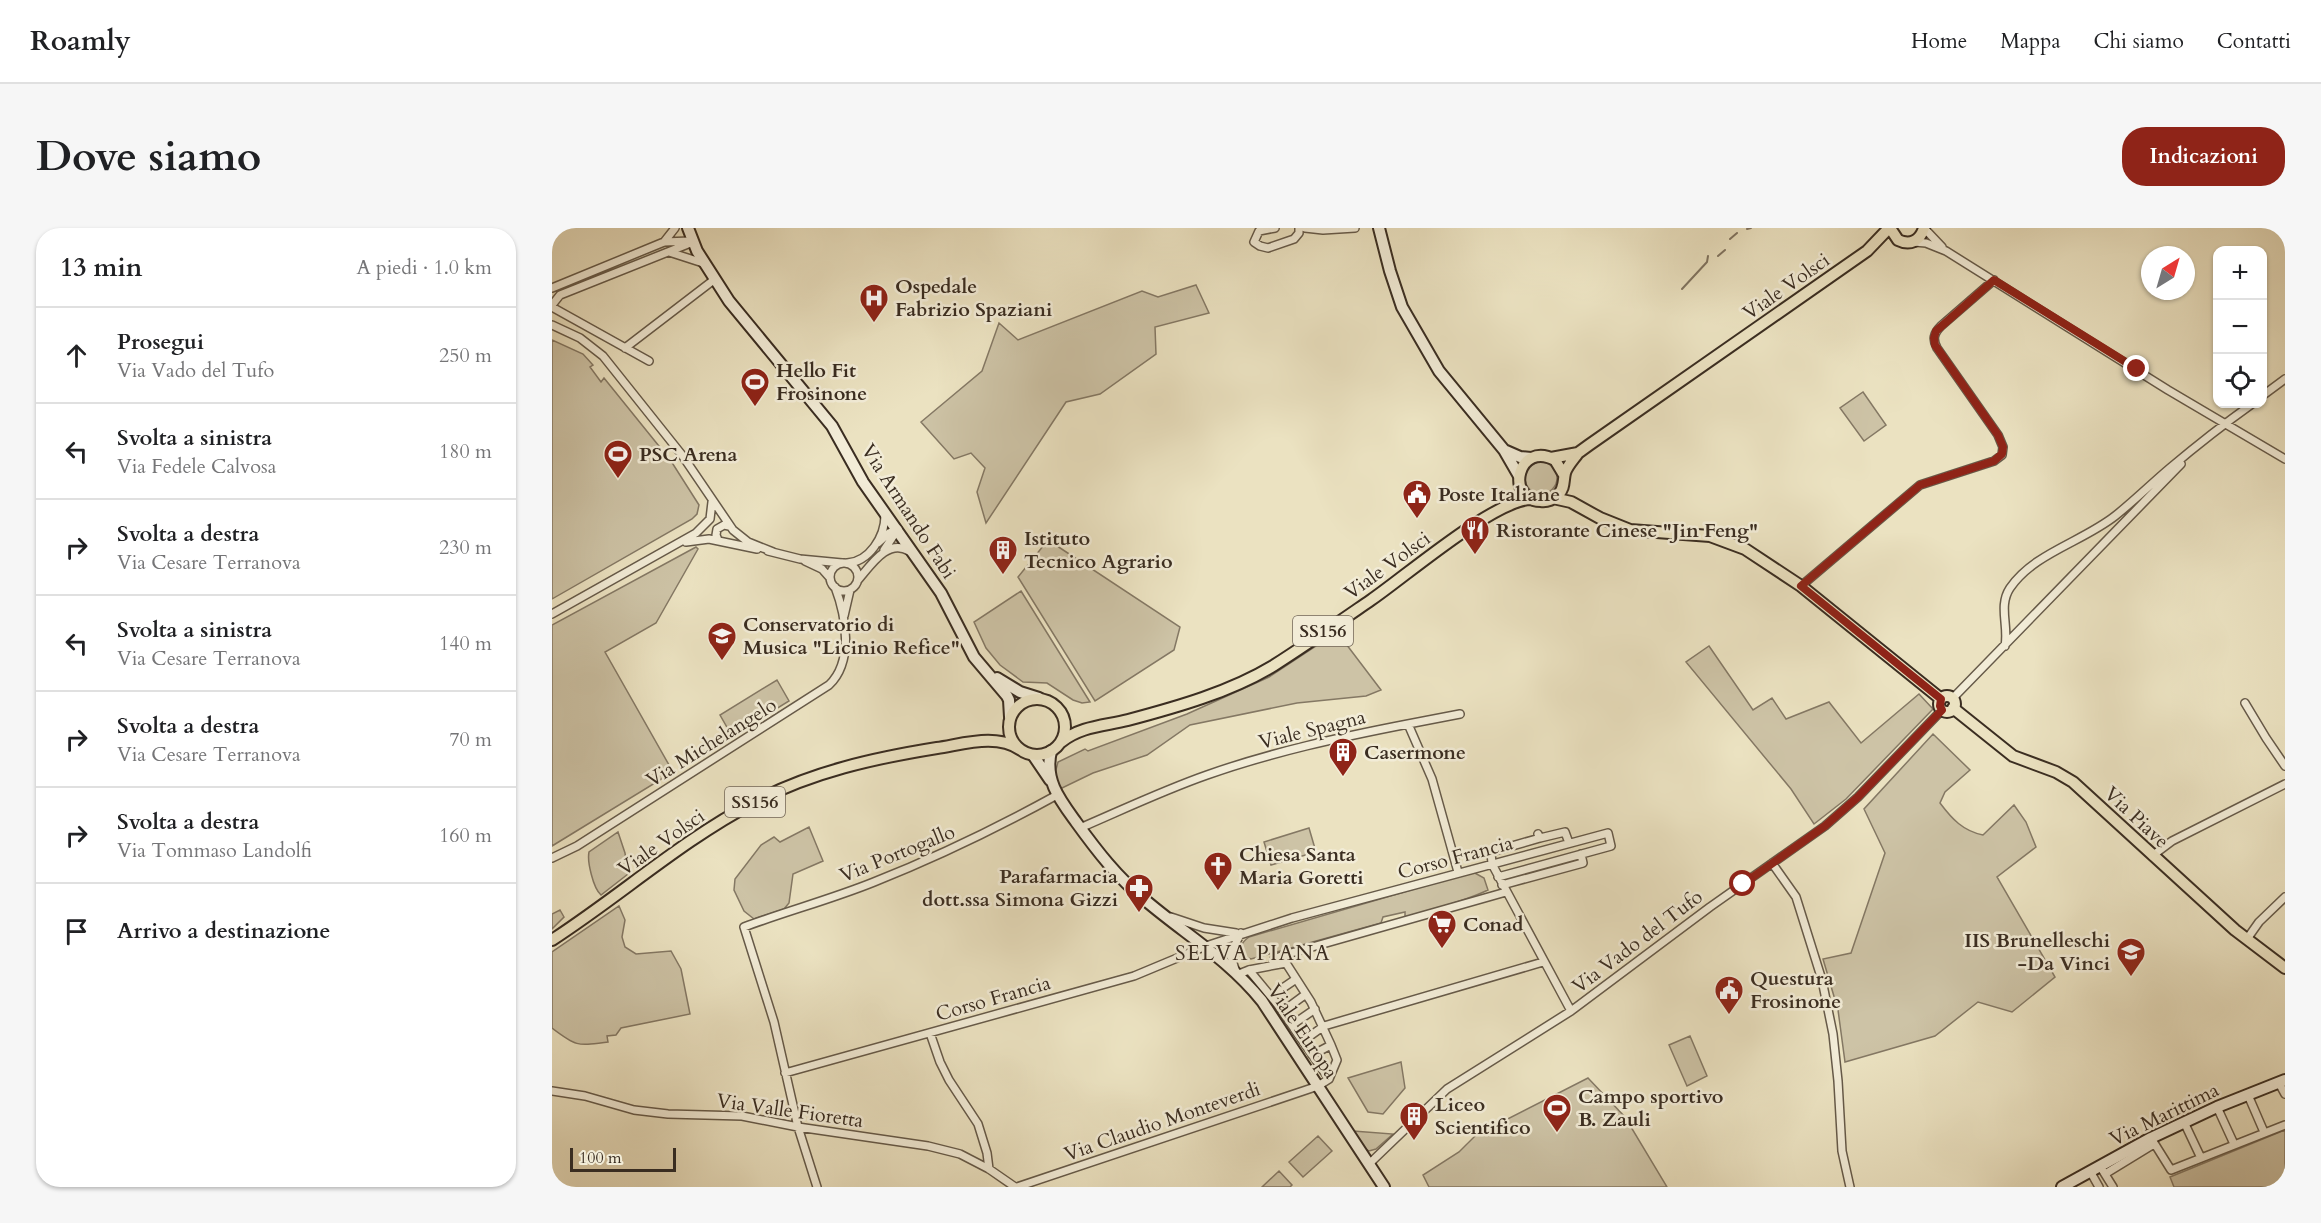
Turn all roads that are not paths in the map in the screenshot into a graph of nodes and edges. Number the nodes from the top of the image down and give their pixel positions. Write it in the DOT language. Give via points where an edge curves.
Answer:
graph roads {
  1 [pos="675,228"];
  2 [pos="688,228"];
  3 [pos="1274,228"];
  4 [pos="1299,228"];
  5 [pos="1305,228"];
  6 [pos="1355,228"];
  7 [pos="1379,228"];
  8 [pos="1890,228"];
  9 [pos="1924,228"];
  10 [pos="1323,230"];
  11 [pos="1294,239"];
  12 [pos="664,242"];
  13 [pos="693,242"];
  14 [pos="1908,242"];
  15 [pos="1868,251"];
  16 [pos="1946,251"];
  17 [pos="669,252"];
  18 [pos="704,262"];
  19 [pos="715,279"];
  20 [pos="1994,280"];
  21 [pos="552,288"];
  22 [pos="552,306"];
  23 [pos="553,324"];
  24 [pos="625,348"];
  25 [pos="649,361"];
  26 [pos="2285,379"];
  27 [pos="2267,392"];
  28 [pos="2247,408"];
  29 [pos="2225,424"];
  30 [pos="2195,449"];
  31 [pos="1504,450"];
  32 [pos="1578,453"];
  33 [pos="1531,458"];
  34 [pos="1551,458"];
  35 [pos="2285,459"];
  36 [pos="1564,478"];
  37 [pos="1519,479"];
  38 [pos="1553,498"];
  39 [pos="1531,499"];
  40 [pos="712,500"];
  41 [pos="1502,507"];
  42 [pos="1584,508"];
  43 [pos="885,513"];
  44 [pos="729,526"];
  45 [pos="898,529"];
  46 [pos="718,540"];
  47 [pos="672,547"];
  48 [pos="874,547"];
  49 [pos="773,552"];
  50 [pos="881,554"];
  51 [pos="916,555"];
  52 [pos="800,559"];
  53 [pos="844,563"];
  54 [pos="830,578"];
  55 [pos="858,580"];
  56 [pos="1801,586"];
  57 [pos="835,587"];
  58 [pos="850,590"];
  59 [pos="552,614"];
  60 [pos="843,624"];
  61 [pos="2005,646"];
  62 [pos="989,673"];
  63 [pos="1039,698"];
  64 [pos="2245,703"];
  65 [pos="1947,704"];
  66 [pos="1460,714"];
  67 [pos="1064,716"];
  68 [pos="1009,722"];
  69 [pos="1408,724"];
  70 [pos="1093,726"];
  71 [pos="1061,742"];
  72 [pos="972,743"];
  73 [pos="1021,750"];
  74 [pos="1051,751"];
  75 [pos="1034,755"];
  76 [pos="2285,766"];
  77 [pos="1051,783"];
  78 [pos="2285,783"];
  79 [pos="1057,795"];
  80 [pos="1080,828"];
  81 [pos="1569,843"];
  82 [pos="1581,854"];
  83 [pos="2152,856"];
  84 [pos="552,858"];
  85 [pos="1772,863"];
  86 [pos="1492,864"];
  87 [pos="1458,872"];
  88 [pos="1498,877"];
  89 [pos="1504,889"];
  90 [pos="2285,897"];
  91 [pos="1161,914"];
  92 [pos="1241,933"];
  93 [pos="2247,939"];
  94 [pos="552,942"];
  95 [pos="1206,946"];
  96 [pos="1543,962"];
  97 [pos="1273,965"];
  98 [pos="2285,969"];
  99 [pos="1241,972"];
  100 [pos="1296,979"];
  101 [pos="1306,994"];
  102 [pos="1271,996"];
  103 [pos="1315,1009"];
  104 [pos="1283,1011"];
  105 [pos="1571,1011"];
  106 [pos="1292,1025"];
  107 [pos="1324,1026"];
  108 [pos="930,1034"];
  109 [pos="1303,1041"];
  110 [pos="1331,1045"];
  111 [pos="1312,1055"];
  112 [pos="785,1073"];
  113 [pos="1329,1079"];
  114 [pos="2282,1081"];
  115 [pos="1318,1086"];
  116 [pos="552,1091"];
  117 [pos="2248,1095"];
  118 [pos="2285,1095"];
  119 [pos="2217,1107"];
  120 [pos="2184,1122"];
  121 [pos="2285,1125"];
  122 [pos="798,1127"];
  123 [pos="2264,1132"];
  124 [pos="2152,1141"];
  125 [pos="2234,1144"];
  126 [pos="2201,1158"];
  127 [pos="1369,1164"];
  128 [pos="989,1169"];
  129 [pos="2099,1170"];
  130 [pos="817,1187"];
  131 [pos="1016,1187"];
  132 [pos="1384,1187"];
  133 [pos="1851,1187"];
  134 [pos="2062,1187"];
  135 [pos="2099,1187"];
  136 [pos="2113,1187"];
  1 -- 12 [label="street"];
  2 -- 13 [label="street, Via Armando Fabi"];
  3 -- 11 [label="street" via="1259,231 1254,242 1268,248"];
  4 -- 11 [label="street"];
  5 -- 10 [label="street"];
  6 -- 10 [label="street"];
  7 -- 31 [label="street" via="1402,307 1439,371"];
  8 -- 14 [label="main road, Viale Volsci" via="1894,237"];
  8 -- 15 [label="main road, Viale Volsci"];
  9 -- 14 [label="main road" via="1922,234"];
  9 -- 16 [label="street"];
  10 -- 11 [label="street"];
  12 -- 13 [label="street"];
  12 -- 21 [label="street"];
  13 -- 17 [label="street"];
  13 -- 18 [label="street, Via Armando Fabi"];
  14 -- 15 [label="main road, Viale Volsci"];
  14 -- 16 [label="street" via="1926,243"];
  15 -- 32 [label="main road, Viale Volsci"];
  16 -- 20 [label="street"];
  17 -- 18 [label="street"];
  17 -- 22 [label="street" via="560,295"];
  18 -- 19 [label="street, Via Armando Fabi"];
  19 -- 24 [label="street"];
  19 -- 43 [label="street, Via Armando Fabi" via="832,426"];
  20 -- 29 [label="street"];
  20 -- 56 [label="street" via="1941,326 1934,338 1937,348 1998,435 2002,454 1994,461 1920,485"];
  22 -- 24 [label="street"];
  23 -- 40 [label="street" via="588,343 610,364"];
  24 -- 25 [label="street"];
  26 -- 27 [label="street"];
  28 -- 29 [label="street, Via Vado del Tufo"];
  29 -- 30 [label="street, Via Vado del Tufo"];
  29 -- 35 [label="street"];
  30 -- 61 [label="street, Via Vado del Tufo"];
  30 -- 61 [label="street, Via Vado del Tufo" via="2096,530 2024,572 2005,597"];
  31 -- 33 [label="street"];
  31 -- 37 [label="street"];
  32 -- 34 [label="main road, Viale Volsci"];
  32 -- 36 [label="main road, Viale Volsci"];
  33 -- 34 [label="main road"];
  33 -- 37 [label="main road, SS156"];
  34 -- 36 [label="main road" via="1558,463"];
  36 -- 38 [label="main road" via="1560,493"];
  36 -- 42 [label="main road" via="1572,496"];
  37 -- 39 [label="main road" via="1523,492"];
  37 -- 41 [label="main road, Viale Volsci / SS156"];
  38 -- 39 [label="main road, SS156" via="1544,502"];
  38 -- 42 [label="main road, Via Piave"];
  39 -- 41 [label="main road, Viale Volsci / SS156"];
  40 -- 44 [label="street"];
  40 -- 47 [label="street" via="711,516 705,526"];
  41 -- 70 [label="main road, Viale Volsci / SS156" via="1272,666 1222,690 1126,720"];
  42 -- 56 [label="main road, Via Piave" via="1630,530 1693,534 1728,542 1768,562"];
  43 -- 45 [label="street, Via Armando Fabi"];
  43 -- 48 [label="street" via="884,526"];
  44 -- 46 [label="street" via="717,529"];
  44 -- 49 [label="street" via="748,542"];
  45 -- 48 [label="street"];
  45 -- 50 [label="street"];
  45 -- 51 [label="street, Via Armando Fabi"];
  46 -- 47 [label="street" via="698,539"];
  46 -- 49 [label="street"];
  47 -- 59 [label="street"];
  48 -- 53 [label="street" via="860,561"];
  49 -- 52 [label="street"];
  50 -- 51 [label="street" via="900,546"];
  50 -- 55 [label="street"];
  51 -- 62 [label="street, Via Armando Fabi" via="974,657"];
  52 -- 53 [label="street"];
  52 -- 54 [label="street" via="822,569"];
  53 -- 54 [label="street" via="832,570"];
  53 -- 55 [label="street" via="856,568"];
  54 -- 57 [label="street"];
  55 -- 58 [label="street"];
  56 -- 65 [label="main road, Via Piave"];
  57 -- 58 [label="street"];
  57 -- 60 [label="street, Via Michelangelo"];
  58 -- 60 [label="street, Via Michelangelo"];
  60 -- 84 [label="street, Via Michelangelo" via="844,661 838,676 823,691"];
  61 -- 65 [label="street, Via Vado del Tufo"];
  62 -- 63 [label="street" via="1020,692"];
  62 -- 68 [label="street, Via Armando Fabi" via="1009,700"];
  63 -- 67 [label="main road, SS156" via="1054,704"];
  63 -- 68 [label="main road, Viale Volsci / SS156" via="1021,703"];
  64 -- 76 [label="street"];
  65 -- 83 [label="main road, Via Piave" via="2013,756 2073,782"];
  65 -- 85 [label="street, Via Vado del Tufo" via="1858,797"];
  66 -- 69 [label="street, Viale Spagna"];
  67 -- 70 [label="main road, SS156" via="1072,722"];
  67 -- 71 [label="main road"];
  68 -- 72 [label="main road, Viale Volsci / SS156" via="999,734"];
  68 -- 73 [label="main road" via="1012,740"];
  69 -- 80 [label="street, Viale Spagna" via="1232,766"];
  69 -- 87 [label="street" via="1432,779"];
  70 -- 71 [label="main road, SS156"];
  71 -- 74 [label="main road, SS156"];
  72 -- 73 [label="main road, Viale Volsci / SS156" via="1008,742"];
  72 -- 94 [label="main road, Viale Volsci / SS156" via="865,762 819,775 756,801 698,836"];
  73 -- 75 [label="main road, Viale Volsci / SS156"];
  74 -- 75 [label="main road, SS156"];
  74 -- 77 [label="street"];
  75 -- 77 [label="street, Viale Europa"];
  77 -- 79 [label="street, Viale Europa"];
  78 -- 83 [label="street" via="2172,841"];
  79 -- 80 [label="street, Viale Europa"];
  79 -- 112 [label="street, Via Portogallo" via="933,858 744,927 774,1022"];
  80 -- 91 [label="street, Viale Europa" via="1114,873"];
  81 -- 82 [label="street, Corso Francia" via="1608,833 1611,846"];
  81 -- 86 [label="street, Corso Francia"];
  81 -- 86 [label="street" via="1565,832 1539,836 1491,852"];
  82 -- 88 [label="street"];
  82 -- 89 [label="street" via="1583,863"];
  83 -- 93 [label="main road, Via Piave"];
  85 -- 105 [label="street, Via Vado del Tufo"];
  85 -- 133 [label="street" via="1796,897 1822,980 1833,1034 1842,1151"];
  86 -- 87 [label="street, Corso Francia"];
  86 -- 88 [label="street"];
  87 -- 92 [label="street, Corso Francia"];
  88 -- 89 [label="street"];
  89 -- 96 [label="street"];
  89 -- 97 [label="street" via="1284,955 1274,959"];
  90 -- 93 [label="street"];
  91 -- 92 [label="street" via="1204,928"];
  91 -- 95 [label="street, Viale Europa"];
  92 -- 95 [label="street, Corso Francia"];
  92 -- 99 [label="street" via="1230,954"];
  93 -- 98 [label="main road, Via Piave"];
  95 -- 99 [label="street, Viale Europa"];
  95 -- 108 [label="street, Corso Francia" via="1134,976"];
  96 -- 105 [label="street"];
  96 -- 107 [label="street"];
  97 -- 99 [label="street"];
  97 -- 100 [label="street" via="1286,963"];
  99 -- 102 [label="street"];
  99 -- 115 [label="street, Viale Europa"];
  100 -- 101 [label="street"];
  100 -- 102 [label="street"];
  101 -- 103 [label="street"];
  101 -- 104 [label="street"];
  102 -- 104 [label="street"];
  103 -- 106 [label="street"];
  103 -- 107 [label="street"];
  104 -- 106 [label="street"];
  105 -- 127 [label="street, Via Vado del Tufo" via="1447,1089"];
  106 -- 109 [label="street"];
  107 -- 109 [label="street"];
  107 -- 110 [label="street"];
  108 -- 112 [label="street, Corso Francia"];
  108 -- 128 [label="street" via="949,1080 978,1124"];
  109 -- 111 [label="street"];
  110 -- 111 [label="street"];
  110 -- 113 [label="street" via="1337,1060"];
  111 -- 113 [label="street"];
  112 -- 122 [label="street"];
  113 -- 115 [label="street, Via Claudio Monteverdi"];
  114 -- 117 [label="street, Via Marittima"];
  114 -- 118 [label="street"];
  115 -- 127 [label="street, Viale Europa"];
  115 -- 131 [label="street, Via Claudio Monteverdi"];
  116 -- 122 [label="street, Via Valle Fioretta" via="634,1110 742,1116"];
  117 -- 119 [label="street, Via Marittima"];
  117 -- 123 [label="street"];
  119 -- 120 [label="street, Via Marittima"];
  119 -- 125 [label="street"];
  120 -- 124 [label="street, Via Marittima"];
  120 -- 126 [label="street"];
  121 -- 123 [label="street"];
  122 -- 128 [label="street, Via Valle Fioretta" via="928,1146 960,1154"];
  122 -- 130 [label="street"];
  123 -- 125 [label="street"];
  124 -- 126 [label="street" via="2171,1170"];
  124 -- 129 [label="street, Via Marittima"];
  125 -- 126 [label="street"];
  127 -- 132 [label="street, Viale Europa"];
  128 -- 131 [label="street, Via Valle Fioretta"];
  129 -- 134 [label="street, Via Marittima"];
  129 -- 135 [label="street"];
  129 -- 136 [label="street"];
}
